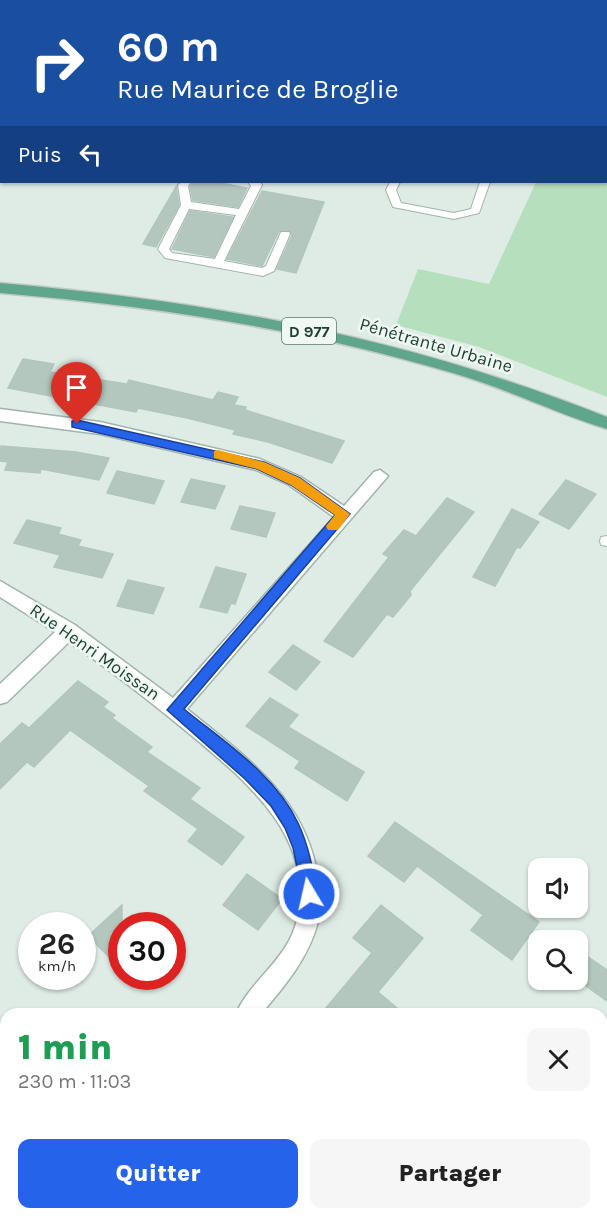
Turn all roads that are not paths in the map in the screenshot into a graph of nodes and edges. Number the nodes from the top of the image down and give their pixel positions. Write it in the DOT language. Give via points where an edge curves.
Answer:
graph roads {
  1 [pos="185,183"];
  2 [pos="254,183"];
  3 [pos="395,183"];
  4 [pos="485,183"];
  5 [pos="186,205"];
  6 [pos="242,213"];
  7 [pos="285,234"];
  8 [pos="218,263"];
  9 [pos="0,288"];
  10 [pos="0,416"];
  11 [pos="607,423"];
  12 [pos="380,476"];
  13 [pos="343,514"];
  14 [pos="0,588"];
  15 [pos="69,630"];
  16 [pos="0,696"];
  17 [pos="174,710"];
  18 [pos="252,1008"];
  1 -- 5 [label="lane"];
  2 -- 6 [label="lane" via="257,185"];
  3 -- 4 [label="lane" via="392,190 397,206 454,216 475,211"];
  5 -- 6 [label="lane"];
  5 -- 8 [label="lane" via="163,249 169,256"];
  6 -- 8 [label="lane"];
  7 -- 8 [label="lane" via="270,268 263,272"];
  9 -- 11 [label="main road, Pénétrante Urbaine / D 977" via="142,301 318,333 481,377"];
  10 -- 13 [label="street" via="100,428 241,459 295,482"];
  12 -- 13 [label="street"];
  13 -- 17 [label="street"];
  14 -- 15 [label="street, Rue Henri Moissan"];
  15 -- 16 [label="street"];
  15 -- 17 [label="street, Rue Henri Moissan"];
  17 -- 18 [label="street, Rue Henri Moissan" via="251,774 276,801 301,848 309,882 310,906 305,929 274,982"];
}
